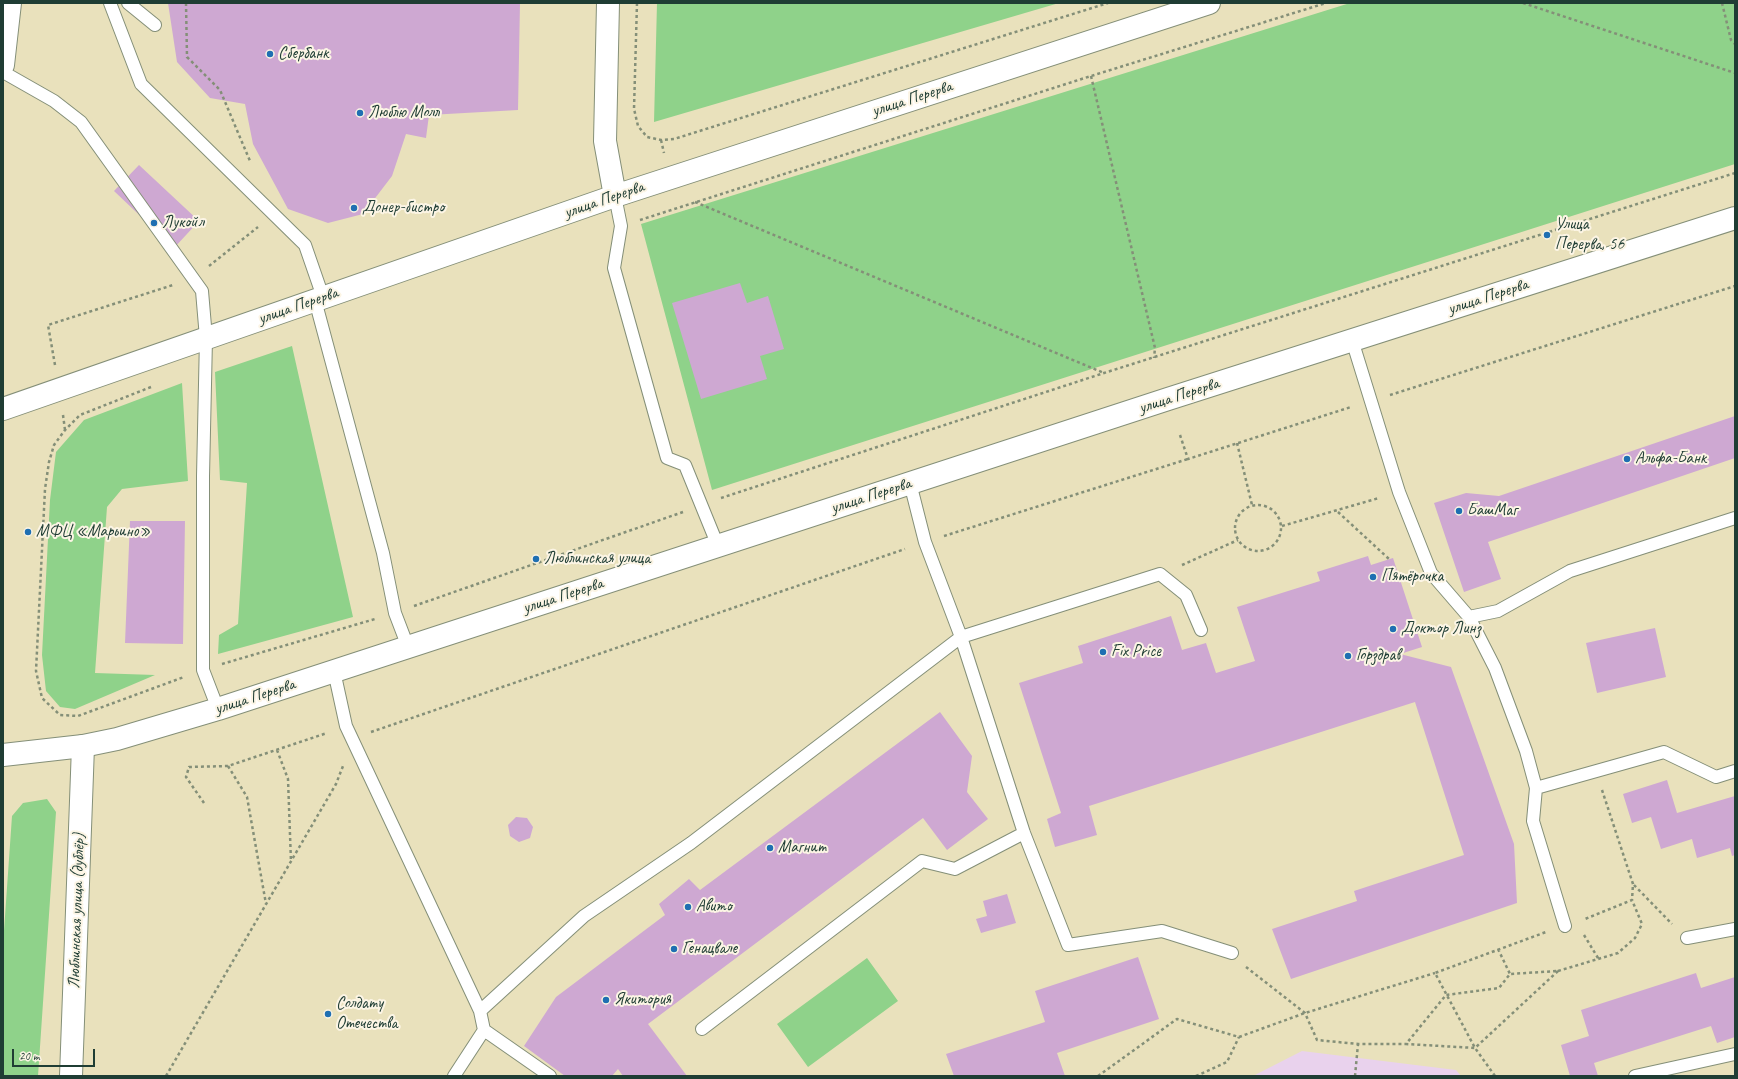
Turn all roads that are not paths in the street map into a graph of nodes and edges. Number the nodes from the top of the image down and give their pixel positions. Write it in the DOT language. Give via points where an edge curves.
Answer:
graph roads {
  1 [pos="10,3"];
  2 [pos="110,3"];
  3 [pos="128,3"];
  4 [pos="608,3"];
  5 [pos="1209,3"];
  6 [pos="155,24"];
  7 [pos="3,65"];
  8 [pos="3,72"];
  9 [pos="615,196"];
  10 [pos="1735,218"];
  11 [pos="319,299"];
  12 [pos="206,338"];
  13 [pos="1352,340"];
  14 [pos="3,409"];
  15 [pos="910,483"];
  16 [pos="1735,518"];
  17 [pos="718,546"];
  18 [pos="1469,617"];
  19 [pos="1201,630"];
  20 [pos="961,637"];
  21 [pos="408,647"];
  22 [pos="334,671"];
  23 [pos="218,709"];
  24 [pos="83,746"];
  25 [pos="3,755"];
  26 [pos="1735,771"];
  27 [pos="1536,788"];
  28 [pos="1024,833"];
  29 [pos="1570,924"];
  30 [pos="1735,929"];
  31 [pos="1687,938"];
  32 [pos="1232,953"];
  33 [pos="480,1010"];
  34 [pos="702,1029"];
  35 [pos="484,1030"];
  36 [pos="1735,1054"];
  37 [pos="71,1076"];
  38 [pos="454,1076"];
  39 [pos="550,1076"];
  40 [pos="1636,1076"];
  1 -- 7 [label="main road"];
  2 -- 11 [label="lane" via="141,84 305,246"];
  3 -- 6 [label="lane"];
  4 -- 9 [label="main road" via="605,141"];
  5 -- 9 [label="main road, улица Перерва"];
  8 -- 12 [label="lane" via="54,101 81,122 202,291"];
  9 -- 11 [label="main road, улица Перерва"];
  9 -- 17 [label="lane" via="621,226 614,268 667,458 685,465"];
  10 -- 13 [label="main road, улица Перерва"];
  11 -- 12 [label="main road, улица Перерва"];
  11 -- 21 [label="lane" via="383,553 395,613"];
  12 -- 14 [label="main road, улица Перерва"];
  12 -- 23 [label="lane" via="203,670"];
  13 -- 15 [label="main road, улица Перерва"];
  13 -- 18 [label="lane" via="1399,492 1431,573"];
  15 -- 17 [label="main road, улица Перерва"];
  15 -- 20 [label="lane" via="925,542"];
  16 -- 18 [label="lane" via="1570,571 1498,611"];
  17 -- 21 [label="main road, улица Перерва"];
  18 -- 27 [label="lane" via="1495,668 1526,751"];
  19 -- 20 [label="lane" via="1186,595 1160,574"];
  20 -- 28 [label="lane"];
  20 -- 33 [label="lane" via="691,843 584,916"];
  21 -- 22 [label="main road, улица Перерва"];
  22 -- 23 [label="main road, улица Перерва"];
  22 -- 33 [label="lane" via="346,726"];
  23 -- 24 [label="main road, улица Перерва" via="117,739"];
  24 -- 25 [label="main road, улица Перерва"];
  24 -- 37 [label="main road, Люблинская улица (дублёр)"];
  26 -- 27 [label="lane" via="1716,776 1664,752"];
  27 -- 29 [label="lane" via="1533,821"];
  28 -- 32 [label="lane" via="1068,945 1162,931"];
  28 -- 34 [label="lane" via="955,869 922,861"];
  30 -- 31 [label="lane"];
  33 -- 35 [label="lane"];
  35 -- 38 [label="lane"];
  35 -- 39 [label="lane"];
  36 -- 40 [label="lane"];
}
